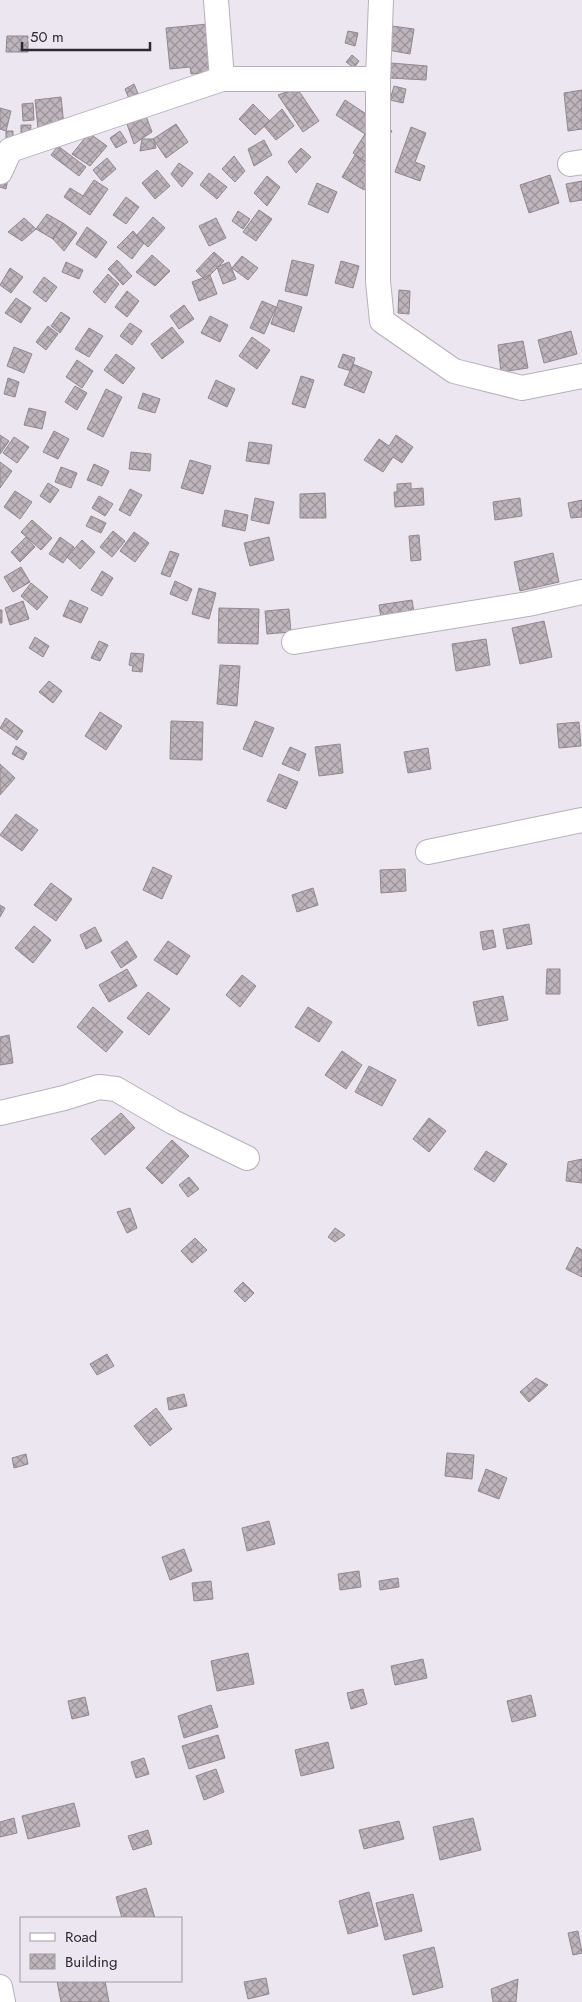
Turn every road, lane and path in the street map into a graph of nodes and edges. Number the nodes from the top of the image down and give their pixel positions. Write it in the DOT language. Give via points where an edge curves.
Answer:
graph roads {
  1 [pos="216,0"];
  2 [pos="381,0"];
  3 [pos="378,78"];
  4 [pos="222,79"];
  5 [pos="5,149"];
  6 [pos="0,172"];
  7 [pos="582,376"];
  8 [pos="582,592"];
  9 [pos="294,642"];
  10 [pos="582,820"];
  11 [pos="428,852"];
  12 [pos="0,1113"];
  13 [pos="247,1158"];
  14 [pos="0,1987"];
  15 [pos="3,2002"];
  1 -- 4 [label="street"];
  2 -- 3 [label="street"];
  3 -- 4 [label="street"];
  3 -- 7 [label="street" via="378,281 382,321 454,370 522,388"];
  4 -- 5 [label="street"];
  5 -- 6 [label="street"];
  8 -- 9 [label="street" via="528,604"];
  10 -- 11 [label="street"];
  12 -- 13 [label="street" via="99,1087 116,1089 173,1122"];
  14 -- 15 [label="street"];
}
